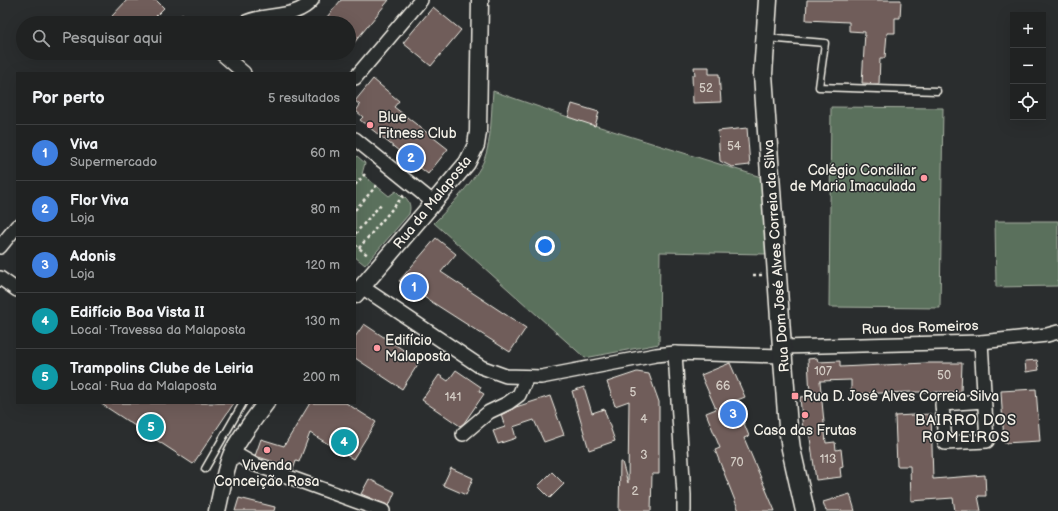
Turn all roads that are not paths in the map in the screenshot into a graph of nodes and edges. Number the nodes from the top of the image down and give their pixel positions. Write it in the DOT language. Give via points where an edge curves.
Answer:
graph roads {
  1 [pos="312,0"];
  2 [pos="421,0"];
  3 [pos="480,0"];
  4 [pos="768,0"];
  5 [pos="269,16"];
  6 [pos="765,38"];
  7 [pos="229,60"];
  8 [pos="243,72"];
  9 [pos="356,77"];
  10 [pos="937,91"];
  11 [pos="356,140"];
  12 [pos="433,202"];
  13 [pos="16,227"];
  14 [pos="0,247"];
  15 [pos="0,278"];
  16 [pos="16,289"];
  17 [pos="358,291"];
  18 [pos="1058,332"];
  19 [pos="981,342"];
  20 [pos="782,352"];
  21 [pos="675,353"];
  22 [pos="527,378"];
  23 [pos="984,401"];
  24 [pos="243,404"];
  25 [pos="265,404"];
  26 [pos="243,420"];
  27 [pos="463,434"];
  28 [pos="223,457"];
  29 [pos="205,469"];
  30 [pos="217,511"];
  31 [pos="383,511"];
  32 [pos="684,511"];
  33 [pos="805,511"];
  1 -- 5 [label="street" via="297,11"];
  2 -- 9 [label="street"];
  3 -- 12 [label="street, Rua da Malaposta" via="476,145 467,163"];
  4 -- 6 [label="main road, Rua Dom José Alves Correia da Silva"];
  6 -- 10 [label="lane" via="825,43 819,87"];
  6 -- 20 [label="main road, Rua Dom José Alves Correia da Silva" via="763,79"];
  7 -- 8 [label="street"];
  11 -- 12 [label="street"];
  12 -- 17 [label="street, Rua da Malaposta"];
  13 -- 14 [label="street"];
  15 -- 16 [label="street"];
  17 -- 22 [label="street, Rua dos Romeiros" via="387,303 481,367 506,376"];
  18 -- 19 [label="street, Rua dos Romeiros"];
  19 -- 20 [label="street, Rua dos Romeiros"];
  19 -- 23 [label="street"];
  20 -- 21 [label="street, Rua dos Romeiros"];
  20 -- 33 [label="main road, Rua Dom José Alves Correia da Silva" via="791,449"];
  21 -- 22 [label="street, Rua dos Romeiros"];
  21 -- 32 [label="street"];
  22 -- 27 [label="street" via="519,395 489,412"];
  23 -- 23 [label="street" via="987,441 945,443 942,404"];
  24 -- 26 [label="lane"];
  25 -- 26 [label="street"];
  26 -- 28 [label="street"];
  28 -- 29 [label="lane"];
  28 -- 30 [label="street"];
  28 -- 31 [label="street" via="253,464"];
}
